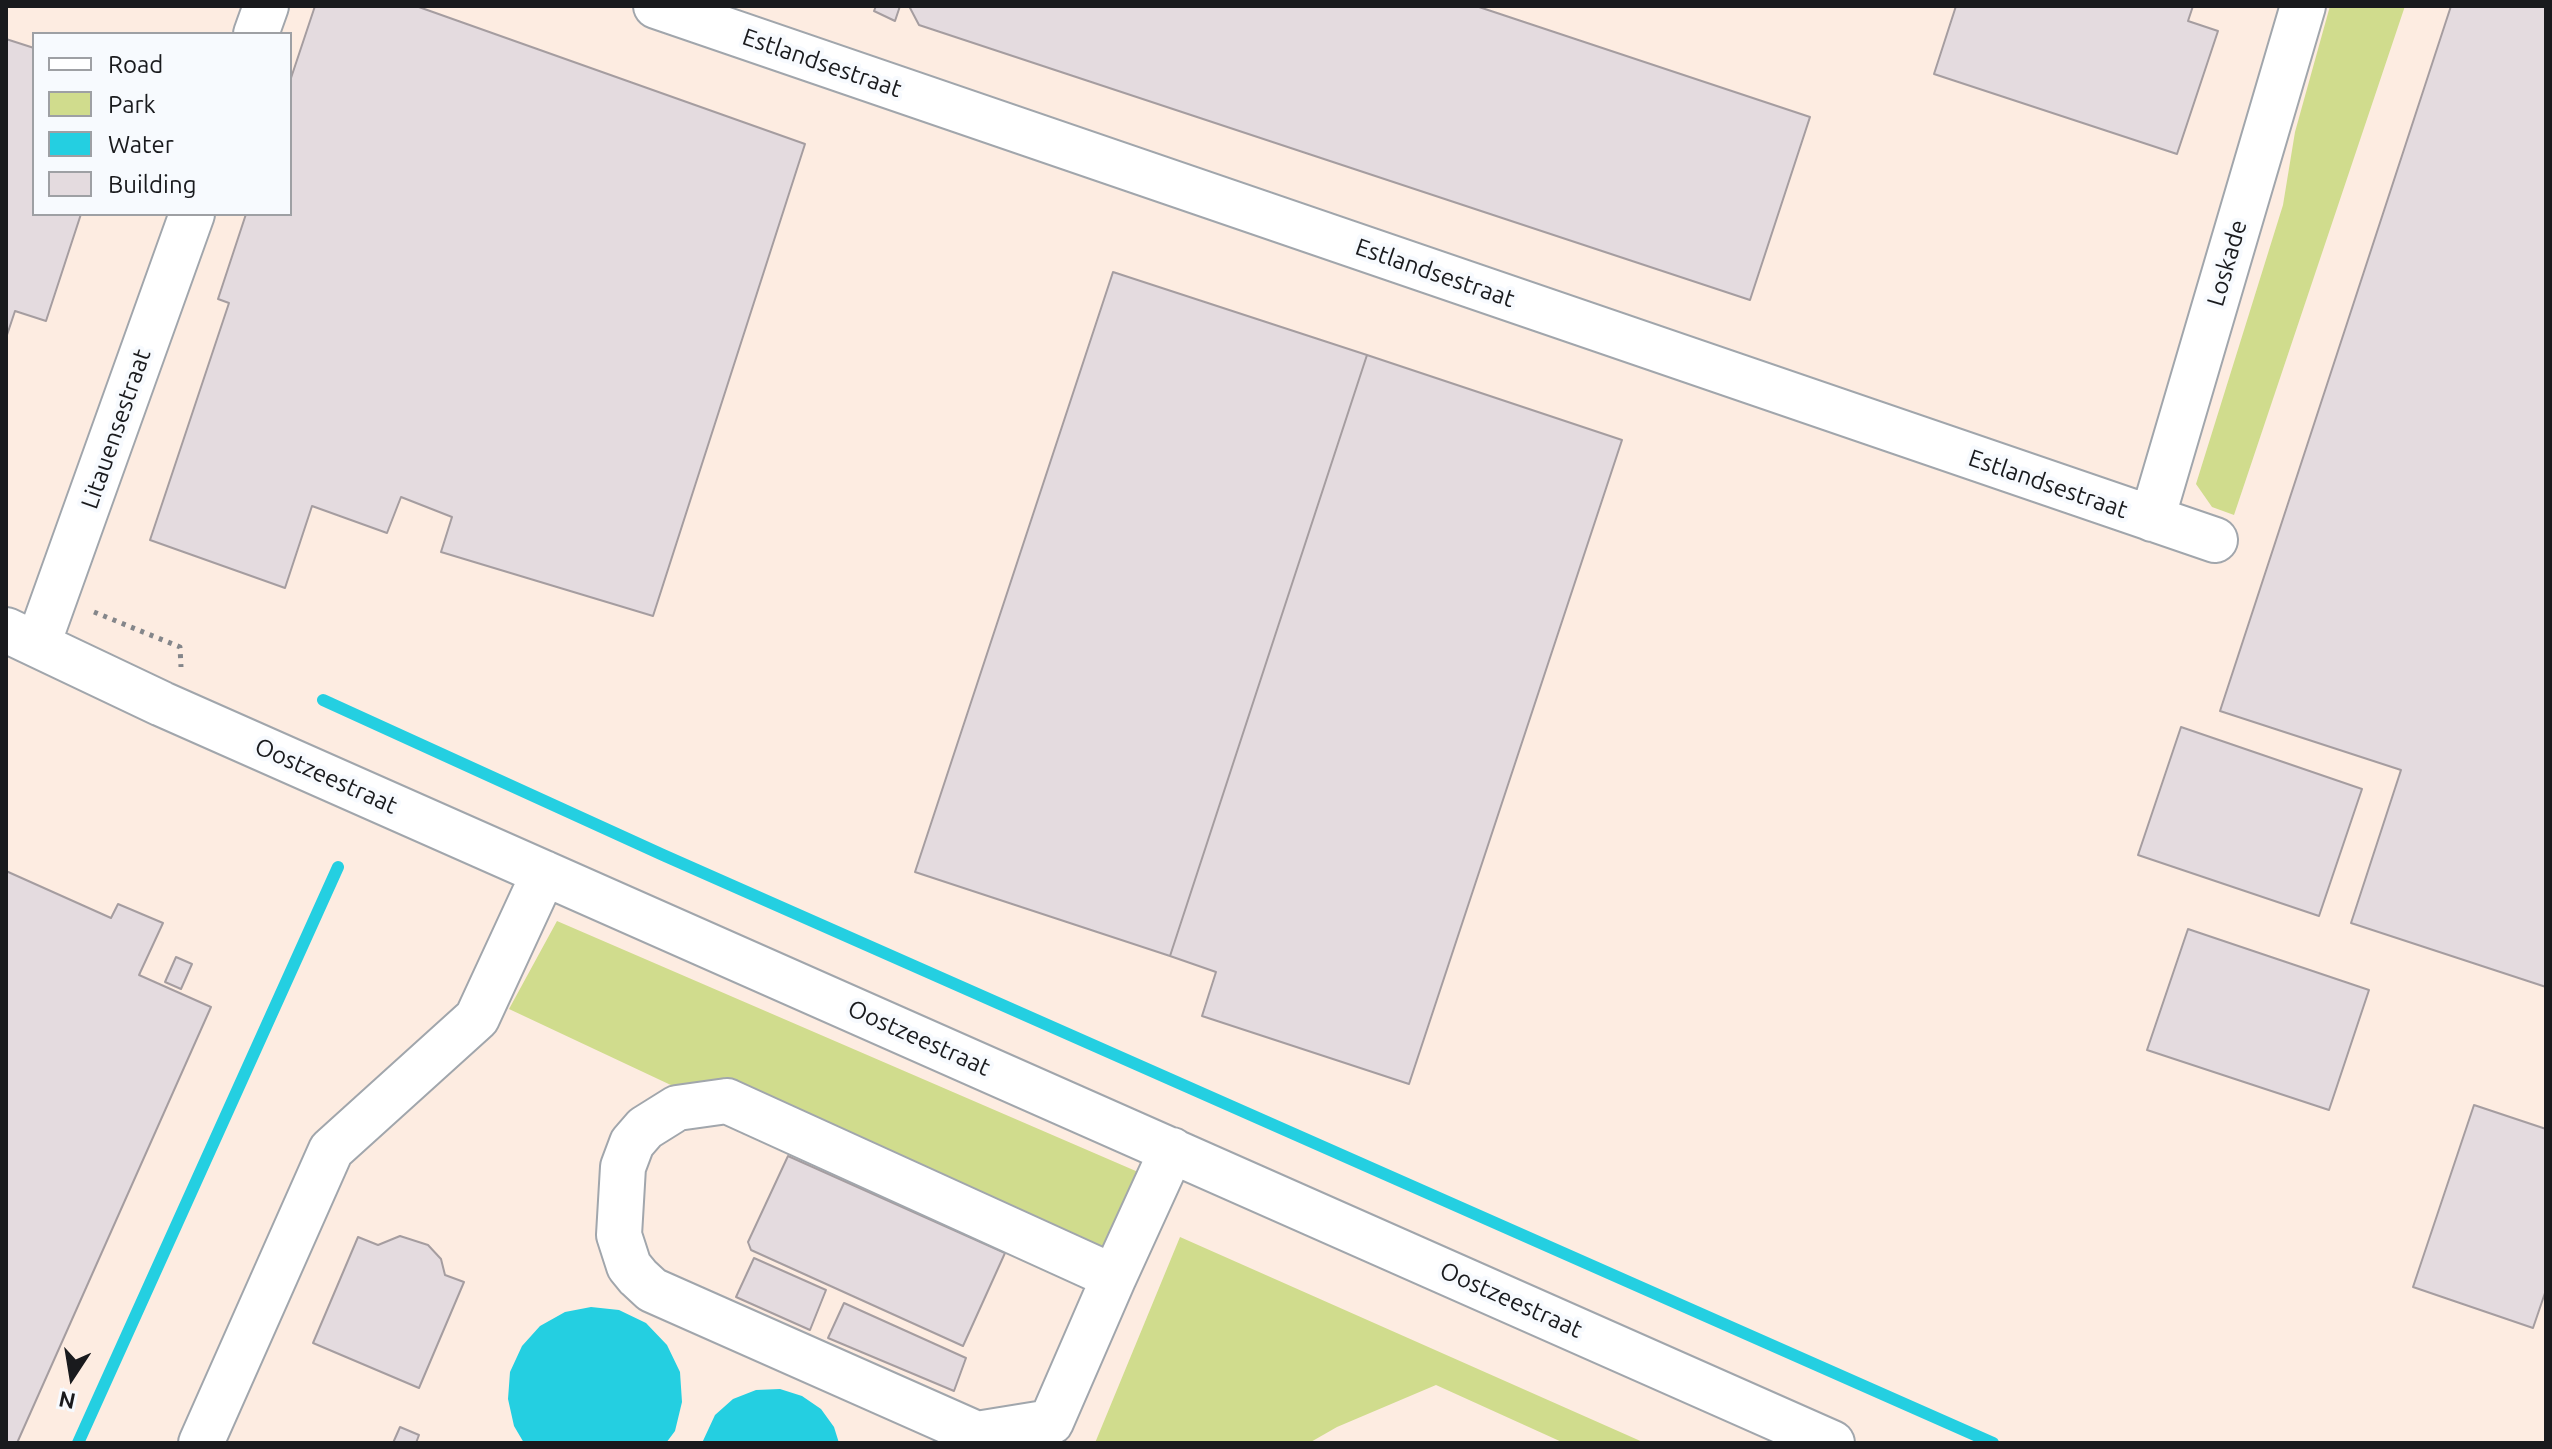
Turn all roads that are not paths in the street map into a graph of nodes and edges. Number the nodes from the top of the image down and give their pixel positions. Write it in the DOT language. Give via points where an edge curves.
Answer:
graph roads {
  1 [pos="266,6"];
  2 [pos="656,6"];
  3 [pos="2303,6"];
  4 [pos="257,32"];
  5 [pos="191,216"];
  6 [pos="2152,519"];
  7 [pos="2215,540"];
  8 [pos="22,637"];
  9 [pos="544,873"];
  10 [pos="1172,1150"];
  11 [pos="1114,1277"];
  12 [pos="201,1443"];
  13 [pos="1832,1443"];
  1 -- 4 [label="street"];
  2 -- 6 [label="street, Estlandsestraat"];
  3 -- 6 [label="street, Loskade"];
  5 -- 8 [label="street, Litauensestraat"];
  6 -- 7 [label="street, Estlandsestraat"];
  8 -- 9 [label="street, Oostzeestraat"];
  9 -- 10 [label="street, Oostzeestraat"];
  9 -- 12 [label="street" via="477,1018 331,1150"];
  10 -- 11 [label="street"];
  10 -- 13 [label="street, Oostzeestraat"];
  11 -- 11 [label="street" via="727,1101 700,1102 660,1118 632,1143 623,1167 619,1235 629,1266 652,1290 977,1434 1051,1422"];
}
